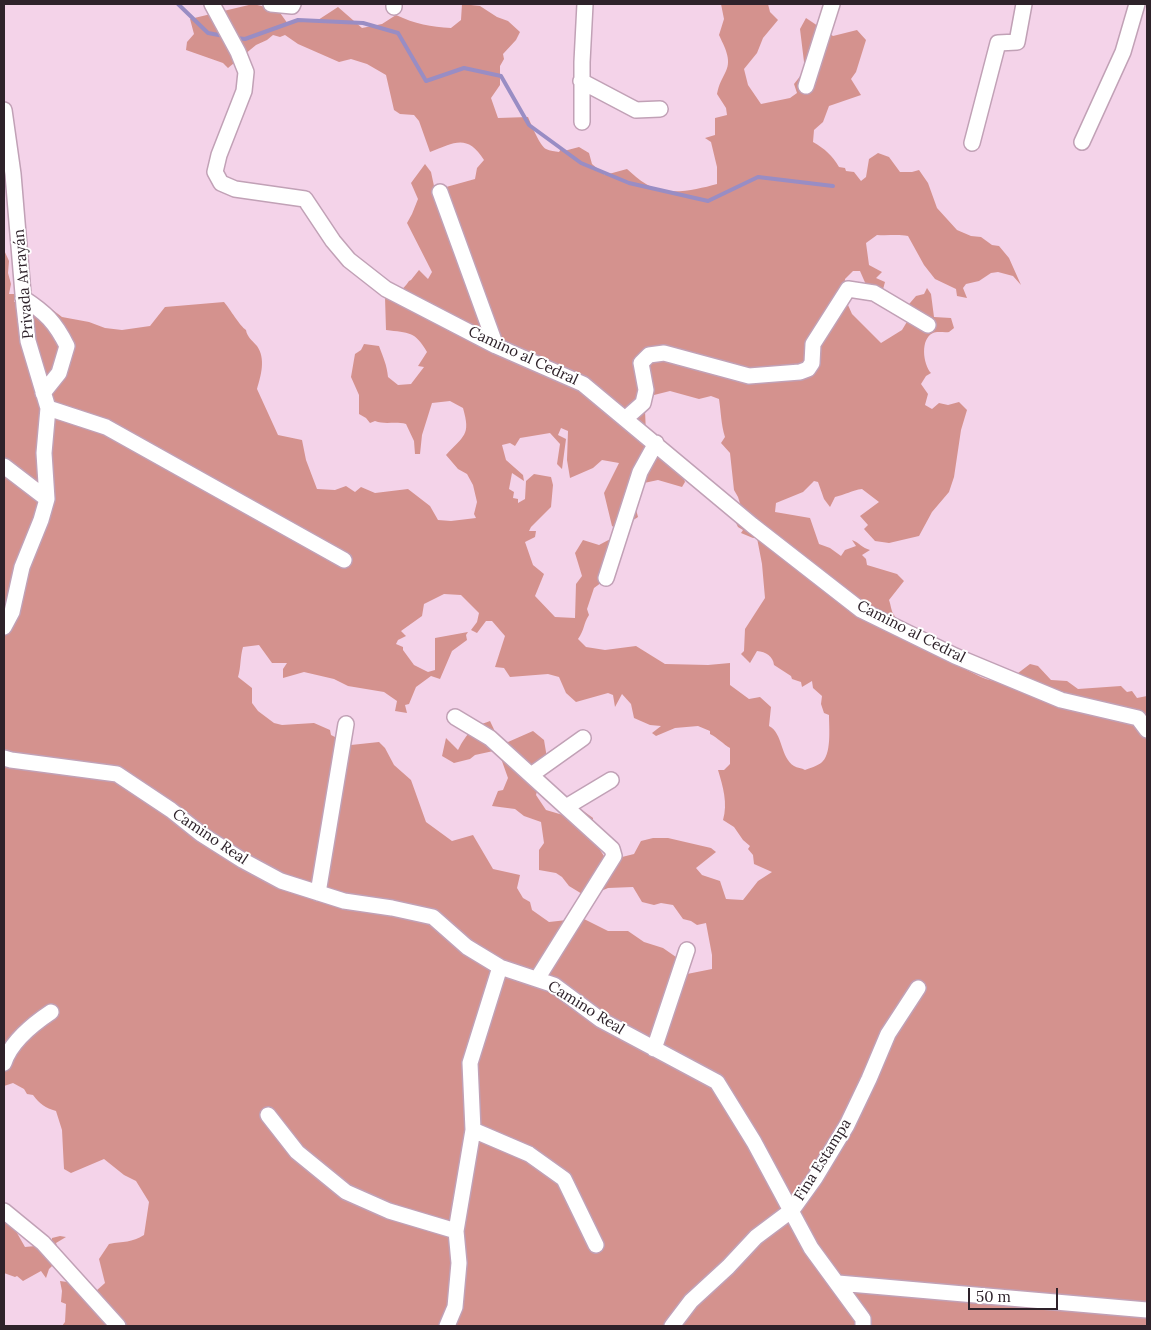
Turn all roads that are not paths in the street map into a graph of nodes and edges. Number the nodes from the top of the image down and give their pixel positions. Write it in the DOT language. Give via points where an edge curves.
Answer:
graph roads {
  1 [pos="213,4"];
  2 [pos="270,4"];
  3 [pos="293,4"];
  4 [pos="585,4"];
  5 [pos="832,4"];
  6 [pos="1024,4"];
  7 [pos="1136,4"];
  8 [pos="581,81"];
  9 [pos="806,86"];
  10 [pos="660,109"];
  11 [pos="4,110"];
  12 [pos="582,122"];
  13 [pos="1082,142"];
  14 [pos="972,143"];
  15 [pos="440,192"];
  16 [pos="23,298"];
  17 [pos="928,326"];
  18 [pos="496,346"];
  19 [pos="43,393"];
  20 [pos="48,408"];
  21 [pos="625,419"];
  22 [pos="656,444"];
  23 [pos="4,466"];
  24 [pos="47,499"];
  25 [pos="344,560"];
  26 [pos="606,578"];
  27 [pos="4,627"];
  28 [pos="455,717"];
  29 [pos="346,724"];
  30 [pos="1147,730"];
  31 [pos="583,738"];
  32 [pos="4,758"];
  33 [pos="531,775"];
  34 [pos="610,780"];
  35 [pos="566,807"];
  36 [pos="318,893"];
  37 [pos="687,950"];
  38 [pos="500,967"];
  39 [pos="537,979"];
  40 [pos="918,988"];
  41 [pos="51,1012"];
  42 [pos="654,1049"];
  43 [pos="4,1063"];
  44 [pos="268,1115"];
  45 [pos="473,1130"];
  46 [pos="792,1210"];
  47 [pos="4,1211"];
  48 [pos="456,1231"];
  49 [pos="596,1245"];
  50 [pos="838,1283"];
  51 [pos="1147,1310"];
  52 [pos="118,1326"];
  53 [pos="447,1326"];
  54 [pos="672,1326"];
  55 [pos="863,1326"];
  1 -- 18 [label="street, Camino al Cedral" via="246,72 246,84 217,163 215,172 221,183 235,189 305,199 349,260 386,289"];
  2 -- 3 [label="street"];
  4 -- 8 [label="street"];
  5 -- 9 [label="street"];
  6 -- 14 [label="street" via="1017,42 998,43"];
  7 -- 13 [label="street" via="1123,52"];
  8 -- 10 [label="street" via="636,110"];
  8 -- 12 [label="street"];
  11 -- 16 [label="street, Privada Arrayán" via="14,174"];
  15 -- 18 [label="street"];
  16 -- 19 [label="street, Privada Arrayán" via="28,341"];
  16 -- 19 [label="street" via="57,326 67,346 59,373"];
  17 -- 21 [label="street" via="874,293 848,289 814,344 808,369 748,376 664,354 648,355 641,363 646,390 643,403"];
  18 -- 21 [label="street, Camino al Cedral" via="583,384"];
  19 -- 20 [label="street, Privada Arrayán"];
  20 -- 24 [label="street, Privada Arrayán" via="44,453"];
  20 -- 25 [label="street" via="106,427"];
  21 -- 22 [label="street, Camino al Cedral"];
  22 -- 26 [label="street" via="640,472"];
  22 -- 30 [label="street, Camino al Cedral" via="752,525 861,610 954,656 1061,700 1138,718"];
  23 -- 24 [label="street"];
  24 -- 27 [label="street, Privada Arrayán" via="22,567 12,612"];
  28 -- 33 [label="street" via="490,738"];
  29 -- 36 [label="street"];
  31 -- 33 [label="street"];
  32 -- 36 [label="street, Camino Real" via="117,774 242,860 281,881"];
  33 -- 35 [label="street"];
  34 -- 35 [label="street"];
  35 -- 39 [label="street" via="612,849 614,856"];
  36 -- 38 [label="street, Camino Real" via="433,917 467,947"];
  37 -- 42 [label="street"];
  38 -- 39 [label="street, Camino Real"];
  38 -- 45 [label="street" via="470,1063"];
  39 -- 42 [label="street, Camino Real" via="554,985 601,1020"];
  40 -- 46 [label="street, Fina Estampa" via="888,1034 846,1125"];
  41 -- 43 [label="street" via="30,1026 7,1054"];
  42 -- 46 [label="street, Camino Real" via="717,1082"];
  44 -- 48 [label="street" via="297,1152 346,1192 389,1212"];
  45 -- 48 [label="street"];
  45 -- 49 [label="street" via="529,1154 564,1180"];
  46 -- 50 [label="street, Camino Real" via="811,1248"];
  46 -- 54 [label="street, Fina Estampa" via="756,1237 691,1301"];
  47 -- 52 [label="street" via="43,1243"];
  48 -- 53 [label="street" via="459,1263 454,1307"];
  50 -- 51 [label="street"];
  50 -- 55 [label="street, Camino Real" via="863,1319"];
}
